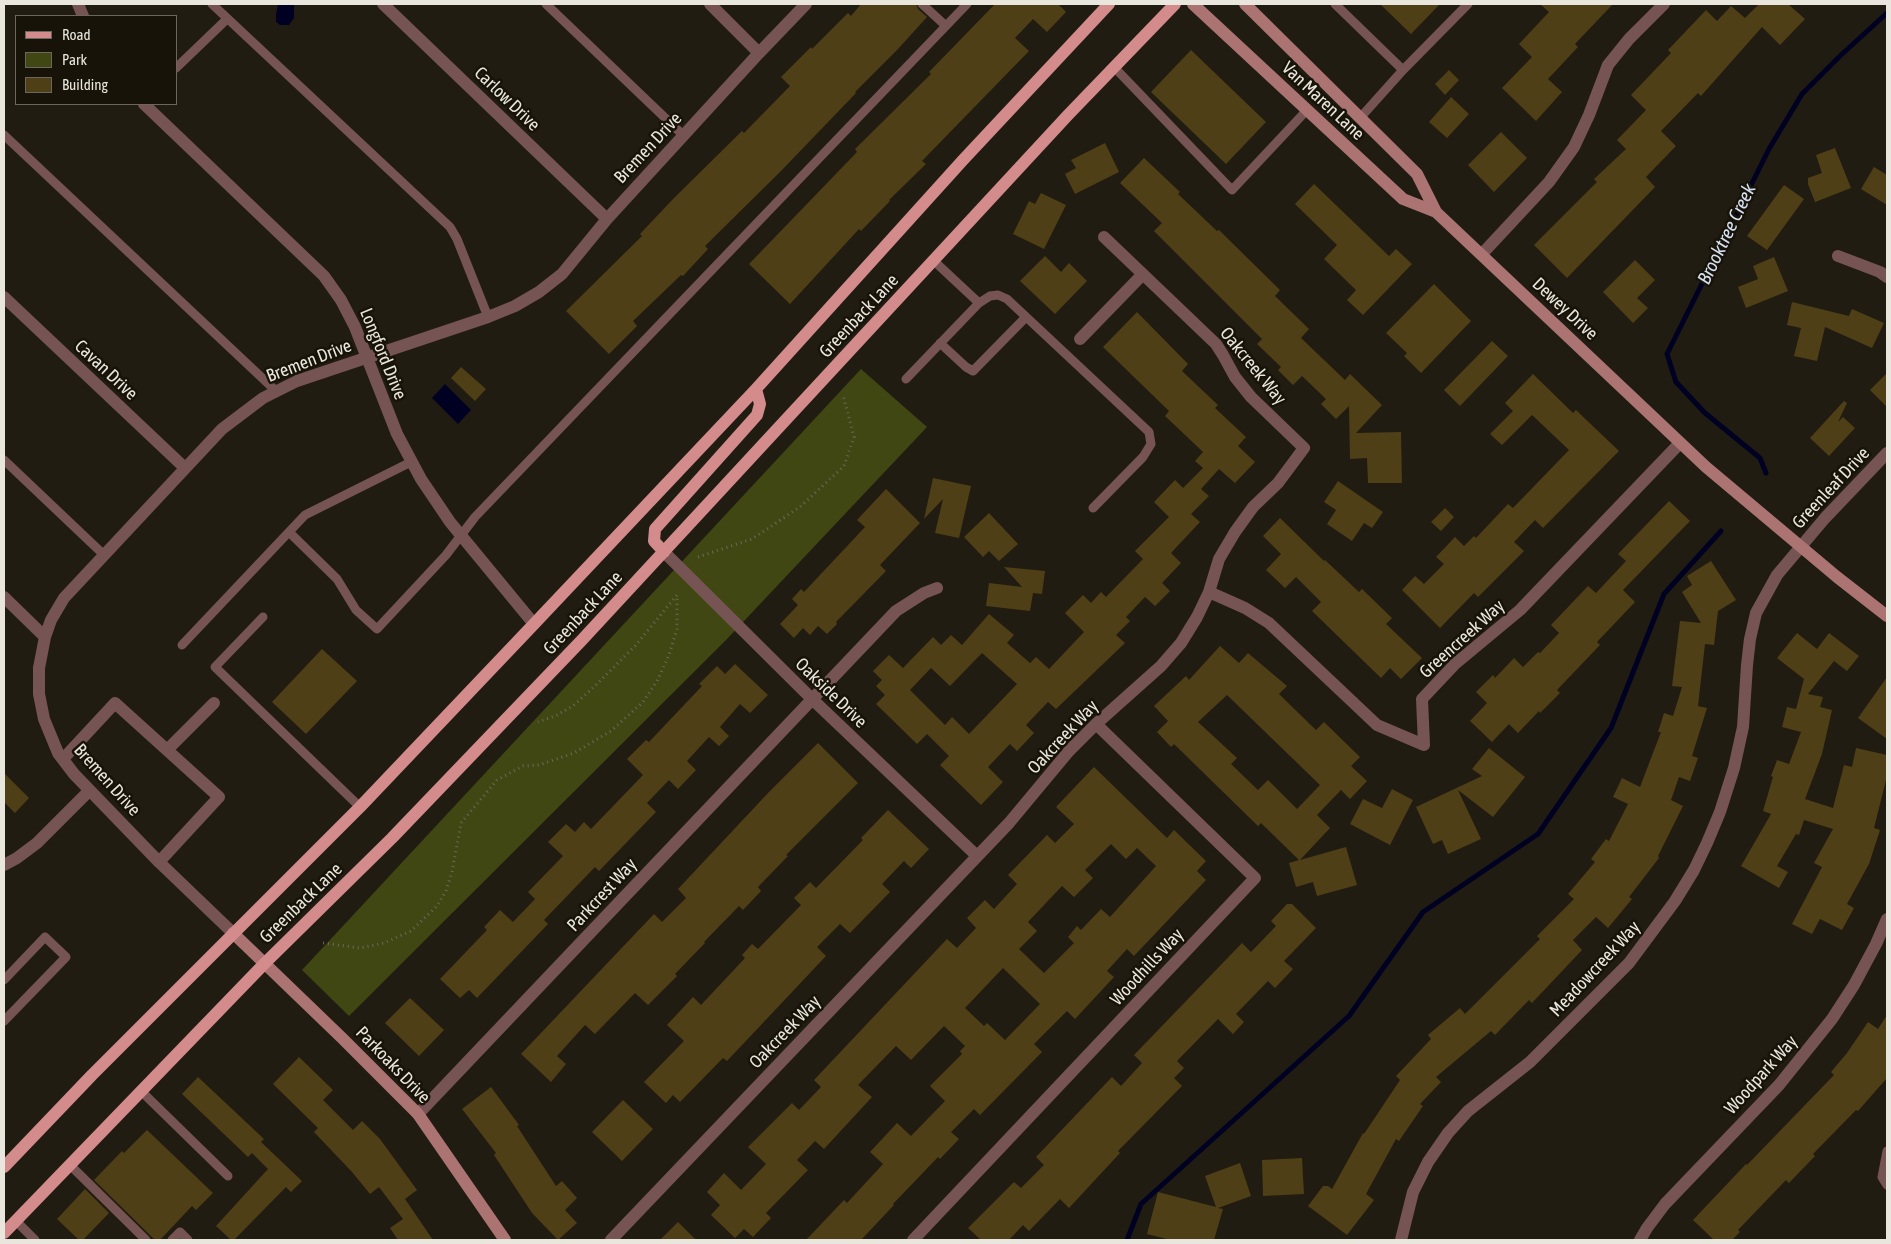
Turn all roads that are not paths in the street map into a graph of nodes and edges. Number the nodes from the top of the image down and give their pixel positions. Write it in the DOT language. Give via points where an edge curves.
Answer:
graph roads {
  1 [pos="212,4"];
  2 [pos="383,4"];
  3 [pos="546,4"];
  4 [pos="710,4"];
  5 [pos="806,4"];
  6 [pos="922,4"];
  7 [pos="967,4"];
  8 [pos="1109,4"];
  9 [pos="1175,4"];
  10 [pos="1193,4"];
  11 [pos="1245,4"];
  12 [pos="1335,4"];
  13 [pos="1468,4"];
  14 [pos="1664,4"];
  15 [pos="227,19"];
  16 [pos="946,26"];
  17 [pos="759,52"];
  18 [pos="178,66"];
  19 [pos="1114,67"];
  20 [pos="1403,70"];
  21 [pos="145,105"];
  22 [pos="1307,110"];
  23 [pos="1360,118"];
  24 [pos="4,134"];
  25 [pos="683,135"];
  26 [pos="1436,212"];
  27 [pos="607,218"];
  28 [pos="1104,237"];
  29 [pos="1482,254"];
  30 [pos="1838,256"];
  31 [pos="934,260"];
  32 [pos="1143,274"];
  33 [pos="1887,277"];
  34 [pos="4,297"];
  35 [pos="979,303"];
  36 [pos="488,317"];
  37 [pos="1026,317"];
  38 [pos="1080,339"];
  39 [pos="940,343"];
  40 [pos="367,357"];
  41 [pos="906,379"];
  42 [pos="756,389"];
  43 [pos="276,391"];
  44 [pos="1680,442"];
  45 [pos="1887,454"];
  46 [pos="4,460"];
  47 [pos="411,462"];
  48 [pos="185,468"];
  49 [pos="1093,508"];
  50 [pos="289,532"];
  51 [pos="460,535"];
  52 [pos="1801,546"];
  53 [pos="664,552"];
  54 [pos="103,554"];
  55 [pos="937,588"];
  56 [pos="1209,592"];
  57 [pos="4,597"];
  58 [pos="1887,616"];
  59 [pos="263,617"];
  60 [pos="534,624"];
  61 [pos="45,637"];
  62 [pos="182,645"];
  63 [pos="812,699"];
  64 [pos="214,703"];
  65 [pos="1096,724"];
  66 [pos="167,750"];
  67 [pos="63,760"];
  68 [pos="90,790"];
  69 [pos="360,807"];
  70 [pos="977,856"];
  71 [pos="159,862"];
  72 [pos="4,865"];
  73 [pos="1887,919"];
  74 [pos="233,933"];
  75 [pos="265,963"];
  76 [pos="4,980"];
  77 [pos="6,1015"];
  78 [pos="141,1090"];
  79 [pos="418,1114"];
  80 [pos="1887,1150"];
  81 [pos="70,1165"];
  82 [pos="4,1167"];
  83 [pos="228,1176"];
  84 [pos="1887,1185"];
  85 [pos="16,1221"];
  86 [pos="4,1234"];
  87 [pos="35,1240"];
  88 [pos="146,1240"];
  89 [pos="172,1240"];
  90 [pos="188,1240"];
  91 [pos="505,1240"];
  92 [pos="611,1240"];
  93 [pos="913,1240"];
  94 [pos="1401,1240"];
  95 [pos="1640,1240"];
  1 -- 15 [label="lane"];
  2 -- 27 [label="street, Carlow Drive"];
  3 -- 25 [label="lane"];
  4 -- 17 [label="street"];
  5 -- 17 [label="street, Bremen Drive"];
  6 -- 16 [label="lane"];
  7 -- 16 [label="lane"];
  8 -- 42 [label="main road, Greenback Lane" via="962,160"];
  9 -- 19 [label="main road, Greenback Lane"];
  10 -- 22 [label="main road, Van Maren Lane"];
  11 -- 23 [label="main road, Dewey Drive"];
  12 -- 20 [label="lane"];
  13 -- 20 [label="lane"];
  14 -- 29 [label="street" via="1608,65 1574,147 1549,182"];
  15 -- 18 [label="lane"];
  15 -- 36 [label="lane" via="450,228"];
  16 -- 51 [label="lane"];
  17 -- 25 [label="street, Bremen Drive"];
  19 -- 22 [label="lane" via="1232,190"];
  19 -- 31 [label="main road, Greenback Lane"];
  20 -- 23 [label="lane"];
  21 -- 40 [label="street, Longford Drive" via="324,276 356,327"];
  22 -- 26 [label="main road, Van Maren Lane" via="1403,199"];
  23 -- 26 [label="main road, Dewey Drive" via="1417,174"];
  24 -- 43 [label="lane"];
  25 -- 27 [label="street, Bremen Drive"];
  26 -- 29 [label="main road, Dewey Drive"];
  27 -- 36 [label="street, Bremen Drive" via="562,274 531,297"];
  28 -- 32 [label="street, Oakcreek Way"];
  29 -- 44 [label="main road, Dewey Drive"];
  30 -- 33 [label="street"];
  31 -- 35 [label="lane"];
  31 -- 53 [label="main road, Greenback Lane"];
  32 -- 38 [label="street"];
  32 -- 56 [label="street, Oakcreek Way" via="1216,344 1252,397 1304,448 1235,532 1219,559"];
  34 -- 48 [label="street, Cavan Drive"];
  35 -- 37 [label="lane" via="998,295"];
  35 -- 39 [label="lane"];
  36 -- 40 [label="street, Bremen Drive"];
  37 -- 39 [label="lane" via="973,371"];
  37 -- 49 [label="lane" via="1149,432 1152,444"];
  39 -- 41 [label="lane"];
  40 -- 43 [label="street, Bremen Drive"];
  40 -- 47 [label="street, Longford Drive"];
  42 -- 53 [label="main road" via="760,404 757,415 655,529 654,540"];
  42 -- 60 [label="main road, Greenback Lane"];
  43 -- 48 [label="street, Bremen Drive" via="222,429"];
  44 -- 52 [label="main road, Dewey Drive"];
  44 -- 56 [label="street, Greencreek Way" via="1520,610 1455,664 1422,699 1424,745 1378,725 1269,623"];
  45 -- 52 [label="street, Greenleaf Drive"];
  46 -- 54 [label="lane"];
  47 -- 50 [label="lane" via="305,516"];
  47 -- 51 [label="street, Longford Drive"];
  48 -- 54 [label="street, Bremen Drive"];
  50 -- 51 [label="lane" via="337,579 356,610 377,629 446,555"];
  50 -- 62 [label="lane"];
  51 -- 60 [label="street, Longford Drive"];
  52 -- 58 [label="main road, Dewey Drive"];
  52 -- 94 [label="street, Meadowcreek Way" via="1777,575 1756,613 1736,760 1720,812 1694,870 1670,909 1629,963 1530,1062 1468,1111 1448,1134 1428,1162 1413,1192"];
  53 -- 63 [label="street, Oakside Drive"];
  53 -- 75 [label="main road, Greenback Lane" via="392,838"];
  54 -- 61 [label="street, Bremen Drive" via="64,598"];
  55 -- 63 [label="street, Parkcrest Way" via="896,611"];
  56 -- 65 [label="street, Oakcreek Way" via="1181,643 1161,666"];
  57 -- 61 [label="street"];
  59 -- 69 [label="lane" via="215,667"];
  60 -- 69 [label="main road, Greenback Lane"];
  61 -- 67 [label="street, Bremen Drive" via="39,668 39,694 48,730"];
  63 -- 70 [label="street, Oakside Drive"];
  63 -- 79 [label="street, Parkcrest Way"];
  64 -- 66 [label="street"];
  65 -- 70 [label="street, Oakcreek Way"];
  65 -- 93 [label="street, Woodhills Way" via="1255,878"];
  66 -- 67 [label="street" via="115,704"];
  66 -- 71 [label="street" via="219,797"];
  67 -- 68 [label="street, Bremen Drive"];
  68 -- 71 [label="street, Bremen Drive"];
  68 -- 72 [label="street" via="37,843"];
  69 -- 74 [label="main road, Greenback Lane"];
  70 -- 92 [label="street, Oakcreek Way"];
  71 -- 74 [label="street, Bremen Drive"];
  73 -- 95 [label="street, Woodpark Way" via="1832,1019 1779,1085 1665,1204"];
  74 -- 75 [label="main road, Parkoaks Drive"];
  74 -- 82 [label="main road, Greenback Lane"];
  75 -- 78 [label="main road, Greenback Lane"];
  75 -- 79 [label="main road, Parkoaks Drive"];
  76 -- 77 [label="lane" via="45,936 66,957"];
  78 -- 81 [label="main road, Greenback Lane"];
  78 -- 83 [label="lane"];
  79 -- 91 [label="main road, Parkoaks Drive"];
  80 -- 84 [label="lane" via="1882,1177"];
  81 -- 85 [label="main road, Greenback Lane"];
  81 -- 88 [label="lane"];
  85 -- 86 [label="main road, Greenback Lane"];
  85 -- 87 [label="lane"];
  89 -- 90 [label="lane" via="180,1232"];
}
